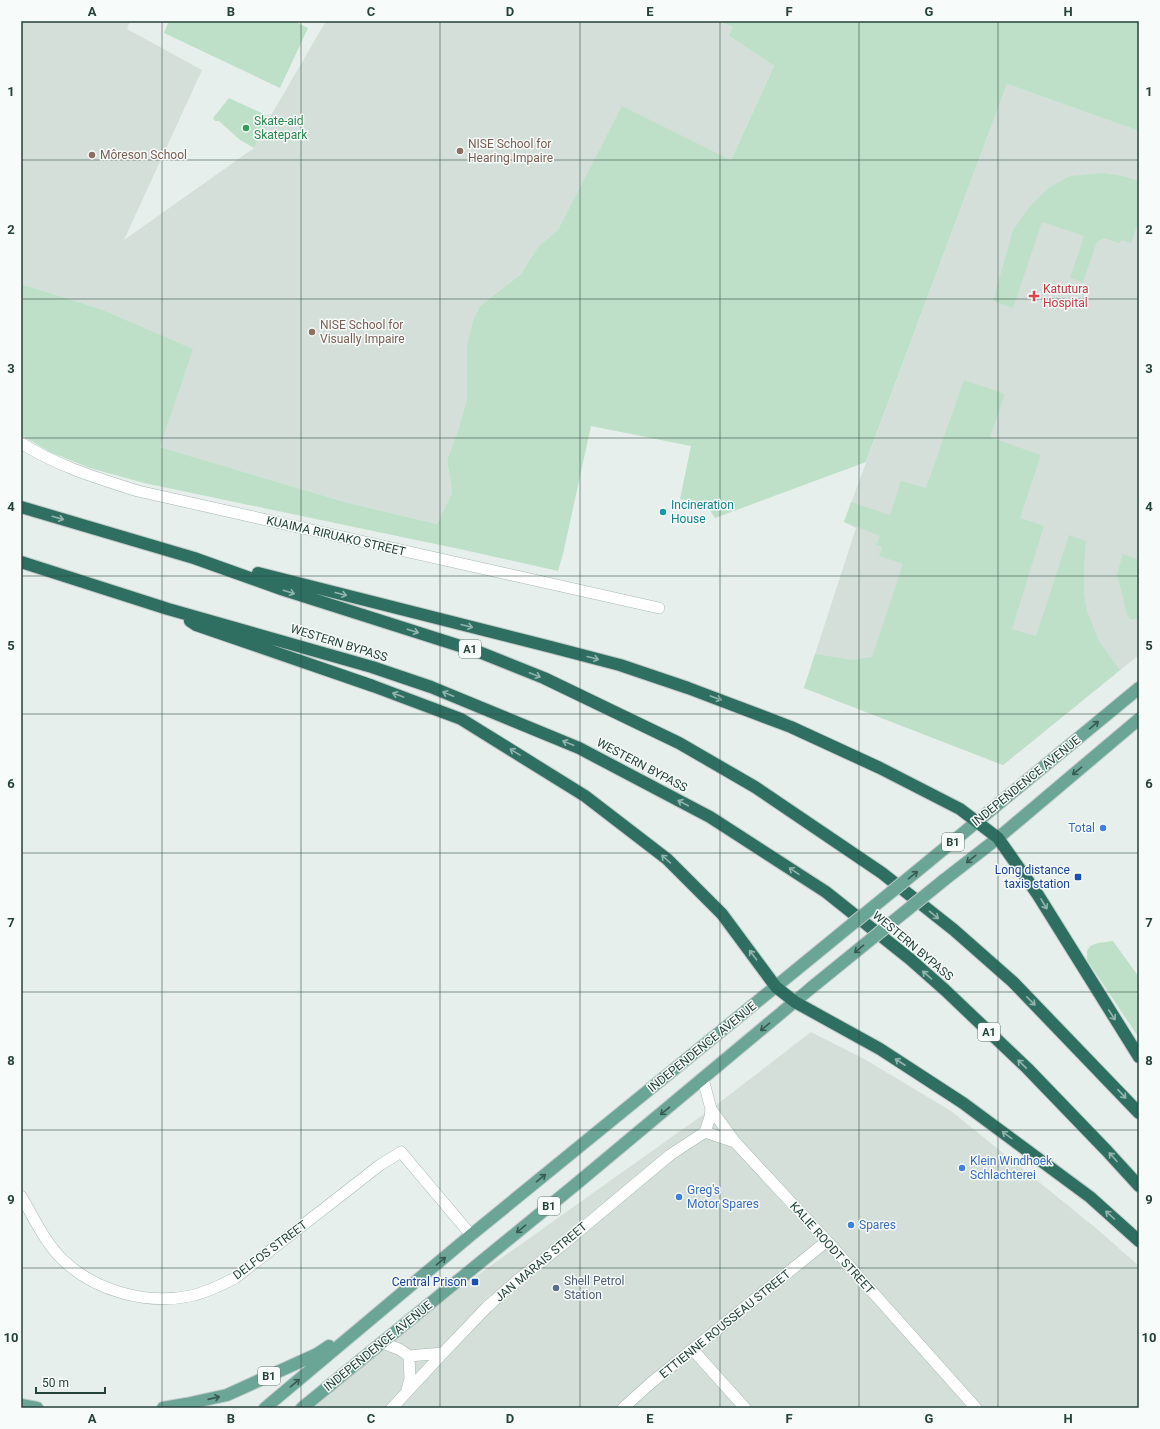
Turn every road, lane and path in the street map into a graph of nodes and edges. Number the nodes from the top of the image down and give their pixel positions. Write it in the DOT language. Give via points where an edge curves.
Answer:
graph roads {
  1 [pos="21,443"];
  2 [pos="21,507"];
  3 [pos="194,558"];
  4 [pos="21,562"];
  5 [pos="659,608"];
  6 [pos="168,609"];
  7 [pos="1139,688"];
  8 [pos="1139,718"];
  9 [pos="978,821"];
  10 [pos="998,838"];
  11 [pos="776,986"];
  12 [pos="795,1002"];
  13 [pos="1139,1057"];
  14 [pos="703,1079"];
  15 [pos="711,1110"];
  16 [pos="1139,1112"];
  17 [pos="705,1132"];
  18 [pos="735,1142"];
  19 [pos="1139,1186"];
  20 [pos="21,1196"];
  21 [pos="471,1235"];
  22 [pos="827,1241"];
  23 [pos="1139,1241"];
  24 [pos="368,1321"];
  25 [pos="382,1343"];
  26 [pos="693,1350"];
  27 [pos="443,1353"];
  28 [pos="409,1356"];
  29 [pos="407,1392"];
  30 [pos="21,1405"];
  31 [pos="37,1408"];
  32 [pos="162,1408"];
  33 [pos="265,1408"];
  34 [pos="302,1408"];
  35 [pos="392,1408"];
  36 [pos="623,1408"];
  37 [pos="745,1408"];
  38 [pos="976,1408"];
  1 -- 5 [label="street, KUAIMA RIRUAKO STREET" via="47,458 88,475 138,491"];
  2 -- 3 [label="highway, A1, one-way"];
  3 -- 9 [label="highway, one-way" via="620,665 791,727 873,765 960,809"];
  3 -- 16 [label="highway, A1, one-way" via="281,589 479,652 544,678 679,743 755,786 882,873 954,930 1013,982"];
  4 -- 6 [label="highway, WESTERN BYPASS / A1"];
  11 -- 6 [label="highway, one-way" via="722,914 667,859 585,796 553,775 461,719 196,624"];
  19 -- 6 [label="highway, WESTERN BYPASS / A1, one-way" via="1027,1068 910,959 826,892 710,817 579,748 431,687"];
  9 -- 7 [label="main road, INDEPENDENCE AVENUE, one-way"];
  8 -- 10 [label="main road, INDEPENDENCE AVENUE, one-way"];
  9 -- 10 [label="highway"];
  11 -- 9 [label="main road, INDEPENDENCE AVENUE / B1, one-way, bridge"];
  10 -- 12 [label="main road, INDEPENDENCE AVENUE / B1, one-way, bridge"];
  10 -- 13 [label="highway, one-way" via="1038,895"];
  11 -- 12 [label="highway"];
  21 -- 11 [label="main road, INDEPENDENCE AVENUE / B1, one-way"];
  12 -- 14 [label="main road, INDEPENDENCE AVENUE / B1, one-way"];
  23 -- 12 [label="highway, one-way" via="1090,1197 963,1103 880,1049"];
  14 -- 15 [label="street, KALIE ROODT STREET"];
  14 -- 25 [label="main road, INDEPENDENCE AVENUE / B1, one-way"];
  15 -- 17 [label="street"];
  15 -- 18 [label="street, KALIE ROODT STREET"];
  17 -- 18 [label="street"];
  17 -- 27 [label="street, JAN MARAIS STREET" via="670,1155 520,1278 487,1307"];
  18 -- 22 [label="street, KALIE ROODT STREET"];
  20 -- 21 [label="street, DELFOS STREET" via="45,1238 62,1259 79,1274 114,1290 140,1297 162,1299 190,1296 235,1278 380,1165 401,1152"];
  24 -- 21 [label="main road, INDEPENDENCE AVENUE / B1, one-way"];
  22 -- 26 [label="street, ETTIENNE ROUSSEAU STREET"];
  22 -- 38 [label="street, KALIE ROODT STREET"];
  32 -- 24 [label="main road, B1, one-way" via="227,1395 317,1354"];
  33 -- 24 [label="main road, INDEPENDENCE AVENUE / B1, one-way"];
  25 -- 28 [label="street"];
  25 -- 34 [label="main road, INDEPENDENCE AVENUE / B1"];
  26 -- 36 [label="street, ETTIENNE ROUSSEAU STREET"];
  26 -- 37 [label="street"];
  27 -- 28 [label="street"];
  27 -- 29 [label="street, JAN MARAIS STREET"];
  28 -- 29 [label="street" via="410,1380"];
  29 -- 35 [label="street, JAN MARAIS STREET"];
  30 -- 31 [label="main road"];
}
